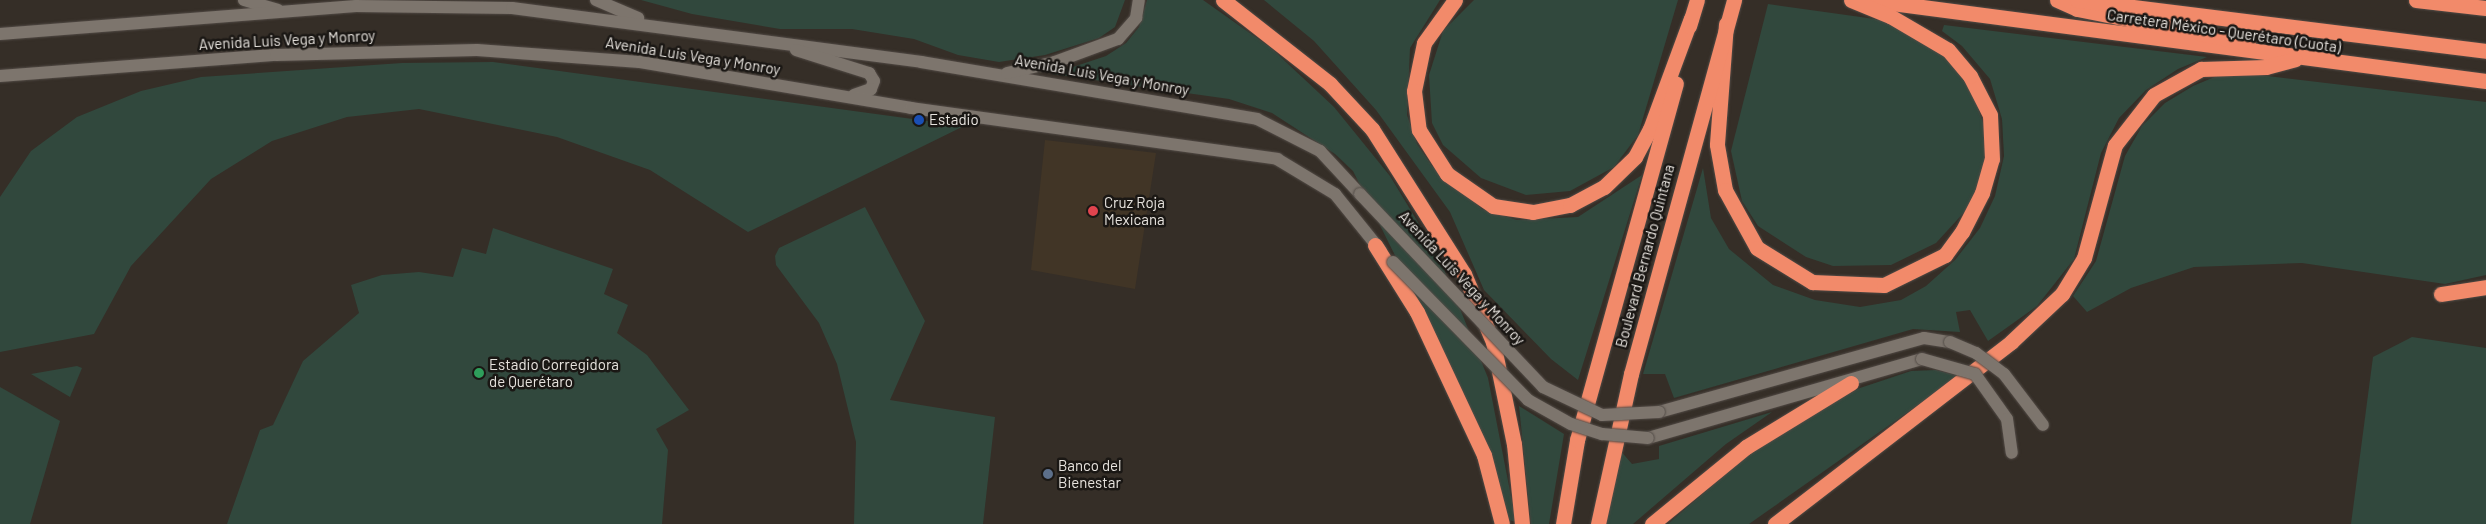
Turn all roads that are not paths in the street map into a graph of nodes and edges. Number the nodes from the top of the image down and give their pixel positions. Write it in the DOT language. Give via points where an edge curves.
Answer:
graph roads {
  1 [pos="244,0"];
  2 [pos="373,0"];
  3 [pos="596,0"];
  4 [pos="1139,0"];
  5 [pos="1223,0"];
  6 [pos="1455,0"];
  7 [pos="1697,0"];
  8 [pos="1734,0"];
  9 [pos="1851,0"];
  10 [pos="1868,0"];
  11 [pos="2057,0"];
  12 [pos="2077,0"];
  13 [pos="2416,0"];
  14 [pos="356,6"];
  15 [pos="2486,8"];
  16 [pos="285,13"];
  17 [pos="1691,18"];
  18 [pos="1726,24"];
  19 [pos="664,28"];
  20 [pos="0,34"];
  21 [pos="765,39"];
  22 [pos="2486,51"];
  23 [pos="2295,59"];
  24 [pos="1001,74"];
  25 [pos="0,76"];
  26 [pos="2451,78"];
  27 [pos="2486,81"];
  28 [pos="2486,89"];
  29 [pos="824,94"];
  30 [pos="1375,245"];
  31 [pos="2486,287"];
  32 [pos="2441,294"];
  33 [pos="1851,383"];
  34 [pos="2042,425"];
  35 [pos="2012,453"];
  36 [pos="1502,524"];
  37 [pos="1522,524"];
  38 [pos="1563,524"];
  39 [pos="1598,524"];
  40 [pos="1652,524"];
  41 [pos="1774,524"];
  1 -- 16 [label="main road"];
  2 -- 14 [label="main road"];
  3 -- 19 [label="main road"];
  4 -- 24 [label="main road" via="1136,18 1118,39 1054,62"];
  5 -- 37 [label="highway" via="1330,84 1372,129 1464,274 1493,342 1514,444"];
  6 -- 17 [label="highway" via="1424,44 1414,91 1419,130 1447,174 1493,206 1533,212 1579,200 1604,187 1634,157 1650,129"];
  7 -- 17 [label="highway, Boulevard Bernardo Quintana"];
  8 -- 18 [label="highway, Boulevard Bernardo Quintana"];
  9 -- 18 [label="highway" via="1890,16 1948,50 1970,76 1990,115 1992,159 1982,193 1962,232 1945,254 1884,285 1812,282 1757,248 1725,190 1717,144"];
  10 -- 23 [label="highway, Carretera México - Querétaro (Cuota)"];
  11 -- 23 [label="highway" via="2077,9 2244,42"];
  12 -- 22 [label="highway, Carretera México - Querétaro (Cuota)"];
  13 -- 15 [label="highway"];
  14 -- 16 [label="main road, Avenida Luis Vega y Monroy"];
  14 -- 19 [label="main road, Avenida Luis Vega y Monroy" via="512,8"];
  16 -- 20 [label="main road, Avenida Luis Vega y Monroy"];
  17 -- 38 [label="highway, Boulevard Bernardo Quintana" via="1659,155 1577,440"];
  18 -- 39 [label="highway, Boulevard Bernardo Quintana" via="1631,374"];
  19 -- 21 [label="main road, Avenida Luis Vega y Monroy"];
  21 -- 24 [label="main road, Avenida Luis Vega y Monroy"];
  21 -- 29 [label="main road" via="873,76 871,89 861,96"];
  23 -- 26 [label="highway, Carretera México - Querétaro (Cuota)"];
  23 -- 41 [label="highway" via="2266,66 2201,69 2154,95 2115,144 2084,258 2062,294 2011,342"];
  24 -- 34 [label="main road, Avenida Luis Vega y Monroy, bridge" via="1257,119 1320,151 1543,387 1602,415 1659,412 1924,338 1950,342 1976,353 2004,374"];
  25 -- 29 [label="main road, Avenida Luis Vega y Monroy" via="276,55 477,50 640,62"];
  26 -- 27 [label="highway, Carretera México - Querétaro (Cuota)"];
  26 -- 28 [label="highway"];
  29 -- 30 [label="main road, Avenida Luis Vega y Monroy" via="1277,160 1301,169 1335,194"];
  30 -- 33 [label="main road, Avenida Luis Vega y Monroy, bridge" via="1528,400 1579,427 1648,438"];
  30 -- 36 [label="highway" via="1417,312 1484,454"];
  31 -- 32 [label="highway"];
  33 -- 35 [label="main road, Avenida Luis Vega y Monroy, bridge" via="1922,359 1974,374 2007,418"];
  33 -- 40 [label="highway" via="1746,448"];
}
